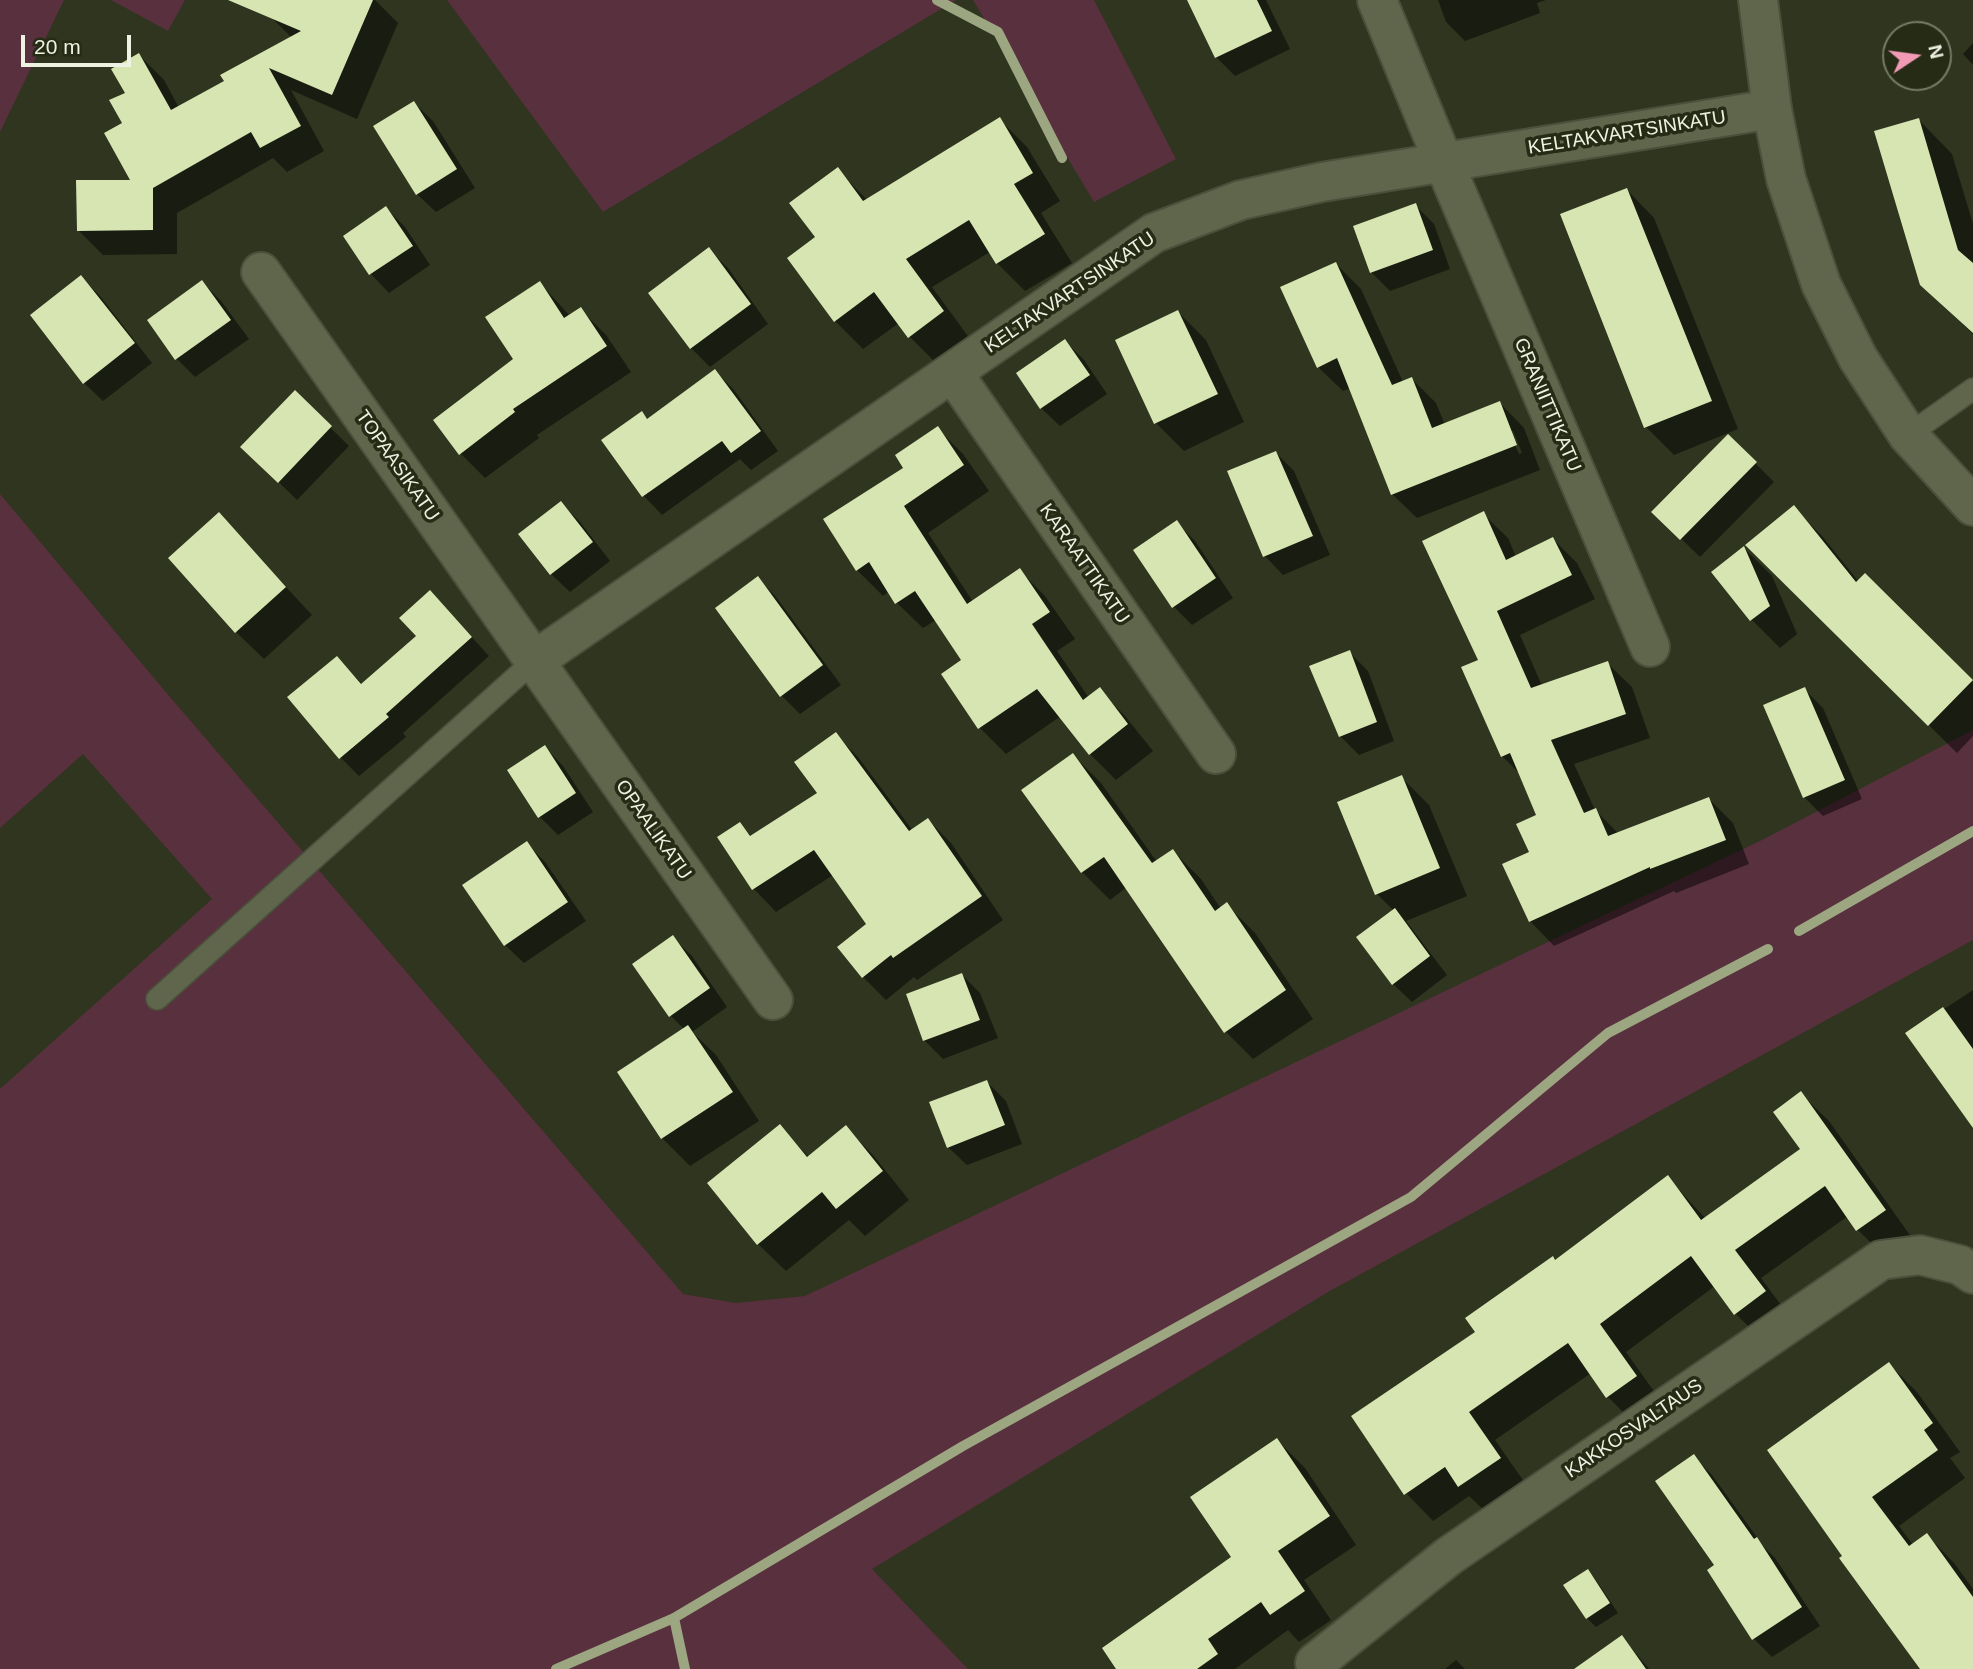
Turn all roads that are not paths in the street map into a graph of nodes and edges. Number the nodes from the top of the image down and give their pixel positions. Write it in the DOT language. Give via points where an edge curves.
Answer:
graph roads {
  1 [pos="1377,0"];
  2 [pos="1758,0"];
  3 [pos="1772,109"];
  4 [pos="1444,163"];
  5 [pos="261,272"];
  6 [pos="953,373"];
  7 [pos="1973,389"];
  8 [pos="1908,435"];
  9 [pos="1973,506"];
  10 [pos="1650,647"];
  11 [pos="534,661"];
  12 [pos="1216,754"];
  13 [pos="157,999"];
  14 [pos="773,1000"];
  15 [pos="1973,1274"];
  16 [pos="1315,1662"];
  1 -- 4 [label="street, GRANIITTIKATU"];
  2 -- 3 [label="street"];
  3 -- 4 [label="street, KELTAKVARTSINKATU"];
  3 -- 8 [label="street" via="1786,178 1821,284 1858,358"];
  4 -- 6 [label="street, KELTAKVARTSINKATU" via="1241,200 1154,233"];
  4 -- 10 [label="street, GRANIITTIKATU"];
  5 -- 11 [label="street, TOPAASIKATU"];
  6 -- 11 [label="street, KELTAKVARTSINKATU"];
  6 -- 12 [label="street, KARAATTIKATU"];
  7 -- 8 [label="lane"];
  8 -- 9 [label="street"];
  11 -- 13 [label="lane"];
  11 -- 14 [label="street, OPAALIKATU"];
  15 -- 16 [label="street, KAKKOSVALTAUS" via="1960,1265 1920,1255 1881,1260 1449,1556"];
}
